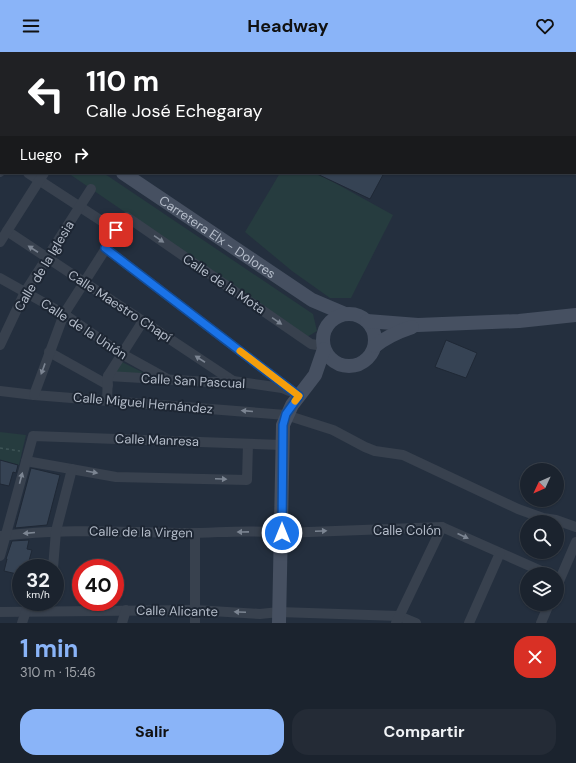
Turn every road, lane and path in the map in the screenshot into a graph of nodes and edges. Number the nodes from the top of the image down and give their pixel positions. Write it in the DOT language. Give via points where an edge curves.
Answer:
graph roads {
  1 [pos="32,174"];
  2 [pos="123,174"];
  3 [pos="42,177"];
  4 [pos="91,189"];
  5 [pos="79,206"];
  6 [pos="116,230"];
  7 [pos="7,231"];
  8 [pos="0,242"];
  9 [pos="105,248"];
  10 [pos="47,258"];
  11 [pos="0,278"];
  12 [pos="84,282"];
  13 [pos="25,292"];
  14 [pos="312,300"];
  15 [pos="64,314"];
  16 [pos="345,314"];
  17 [pos="576,315"];
  18 [pos="143,321"];
  19 [pos="367,321"];
  20 [pos="418,326"];
  21 [pos="325,328"];
  22 [pos="0,345"];
  23 [pos="374,346"];
  24 [pos="324,348"];
  25 [pos="49,352"];
  26 [pos="122,354"];
  27 [pos="340,365"];
  28 [pos="315,375"];
  29 [pos="108,380"];
  30 [pos="169,380"];
  31 [pos="233,381"];
  32 [pos="0,391"];
  33 [pos="34,395"];
  34 [pos="299,396"];
  35 [pos="107,400"];
  36 [pos="286,414"];
  37 [pos="248,444"];
  38 [pos="282,445"];
  39 [pos="0,448"];
  40 [pos="24,457"];
  41 [pos="72,469"];
  42 [pos="442,527"];
  43 [pos="576,527"];
  44 [pos="56,531"];
  45 [pos="196,533"];
  46 [pos="282,533"];
  47 [pos="3,536"];
  48 [pos="576,542"];
  49 [pos="500,553"];
  50 [pos="0,556"];
  51 [pos="54,559"];
  52 [pos="532,567"];
  53 [pos="564,568"];
  54 [pos="64,607"];
  55 [pos="126,610"];
  56 [pos="195,610"];
  57 [pos="26,611"];
  58 [pos="546,611"];
  59 [pos="0,612"];
  60 [pos="279,618"];
  61 [pos="397,619"];
  62 [pos="22,623"];
  63 [pos="122,623"];
  64 [pos="195,623"];
  65 [pos="416,623"];
  66 [pos="469,623"];
  67 [pos="541,623"];
  1 -- 3 [label="street"];
  2 -- 14 [label="main road, Carretera Elx - Dolores"];
  3 -- 5 [label="street"];
  3 -- 7 [label="street"];
  4 -- 5 [label="street, Calle de la Iglesia"];
  5 -- 6 [label="street"];
  5 -- 10 [label="street, Calle de la Iglesia"];
  6 -- 9 [label="street"];
  6 -- 24 [label="street, Calle de la Mota, one-way" via="126,217 311,344"];
  7 -- 8 [label="street"];
  10 -- 7 [label="street, Calle Maestro Chapí, one-way"];
  9 -- 12 [label="street"];
  9 -- 34 [label="street"];
  10 -- 12 [label="street, Calle Maestro Chapí"];
  10 -- 13 [label="street, Calle de la Iglesia"];
  11 -- 13 [label="street, Calle de la Unión"];
  12 -- 15 [label="street"];
  12 -- 18 [label="street, Calle Maestro Chapí"];
  13 -- 15 [label="street, Calle de la Unión"];
  13 -- 22 [label="street, Calle de la Iglesia"];
  14 -- 16 [label="main road, Carretera Elx - Dolores"];
  14 -- 21 [label="main road, Carretera Elx - Dolores" via="321,313"];
  15 -- 25 [label="street"];
  15 -- 26 [label="street, Calle de la Unión"];
  16 -- 19 [label="main road" via="357,315"];
  16 -- 21 [label="main road" via="333,318"];
  17 -- 20 [label="main road" via="519,321"];
  18 -- 26 [label="street"];
  31 -- 18 [label="street, Calle Maestro Chapí, one-way"];
  19 -- 20 [label="main road"];
  19 -- 23 [label="main road" via="373,328"];
  20 -- 23 [label="main road" via="392,334"];
  21 -- 24 [label="main road"];
  23 -- 27 [label="main road" via="372,353 361,363"];
  24 -- 27 [label="main road" via="331,359"];
  24 -- 28 [label="main road"];
  25 -- 29 [label="street"];
  25 -- 33 [label="street, one-way"];
  26 -- 29 [label="street"];
  26 -- 30 [label="street, Calle de la Unión"];
  27 -- 28 [label="main road"];
  28 -- 34 [label="main road"];
  29 -- 30 [label="street, Calle San Pascual"];
  29 -- 35 [label="street"];
  30 -- 31 [label="street, Calle San Pascual"];
  31 -- 34 [label="street, Calle San Pascual" via="282,388"];
  32 -- 33 [label="street, Calle Miguel Hernández"];
  33 -- 35 [label="street, Calle Miguel Hernández"];
  34 -- 36 [label="main road"];
  36 -- 35 [label="street, Calle Miguel Hernández, one-way"];
  36 -- 38 [label="main road"];
  36 -- 43 [label="street, Calle Miguel Hernández" via="344,434 376,451 403,455 518,509"];
  37 -- 38 [label="street, Calle Manresa"];
  37 -- 40 [label="street, Calle Manresa" via="32,436"];
  41 -- 37 [label="street, one-way" via="116,477 247,480"];
  38 -- 46 [label="main road"];
  39 -- 40 [label="path"];
  40 -- 41 [label="street"];
  47 -- 40 [label="street, one-way"];
  41 -- 44 [label="street"];
  46 -- 42 [label="street, Calle Colón, one-way"];
  42 -- 49 [label="street, Calle Colón, one-way"];
  42 -- 61 [label="street"];
  44 -- 45 [label="street, Calle de la Virgen"];
  44 -- 47 [label="street, Calle de la Virgen, one-way"];
  44 -- 51 [label="street"];
  46 -- 45 [label="street, Calle de la Virgen, one-way"];
  45 -- 56 [label="street"];
  46 -- 60 [label="main road"];
  47 -- 50 [label="street"];
  48 -- 53 [label="street"];
  49 -- 52 [label="street, Calle Colón"];
  49 -- 66 [label="street"];
  54 -- 55 [label="street, Calle Alicante"];
  55 -- 56 [label="street, Calle Alicante"];
  55 -- 63 [label="street"];
  60 -- 56 [label="street, Calle Alicante, one-way" via="260,614"];
  56 -- 64 [label="street"];
  57 -- 59 [label="street, Calle Alicante"];
  57 -- 62 [label="street"];
  58 -- 67 [label="street"];
  60 -- 61 [label="street, Calle Alicante"];
  61 -- 65 [label="street"];
}
